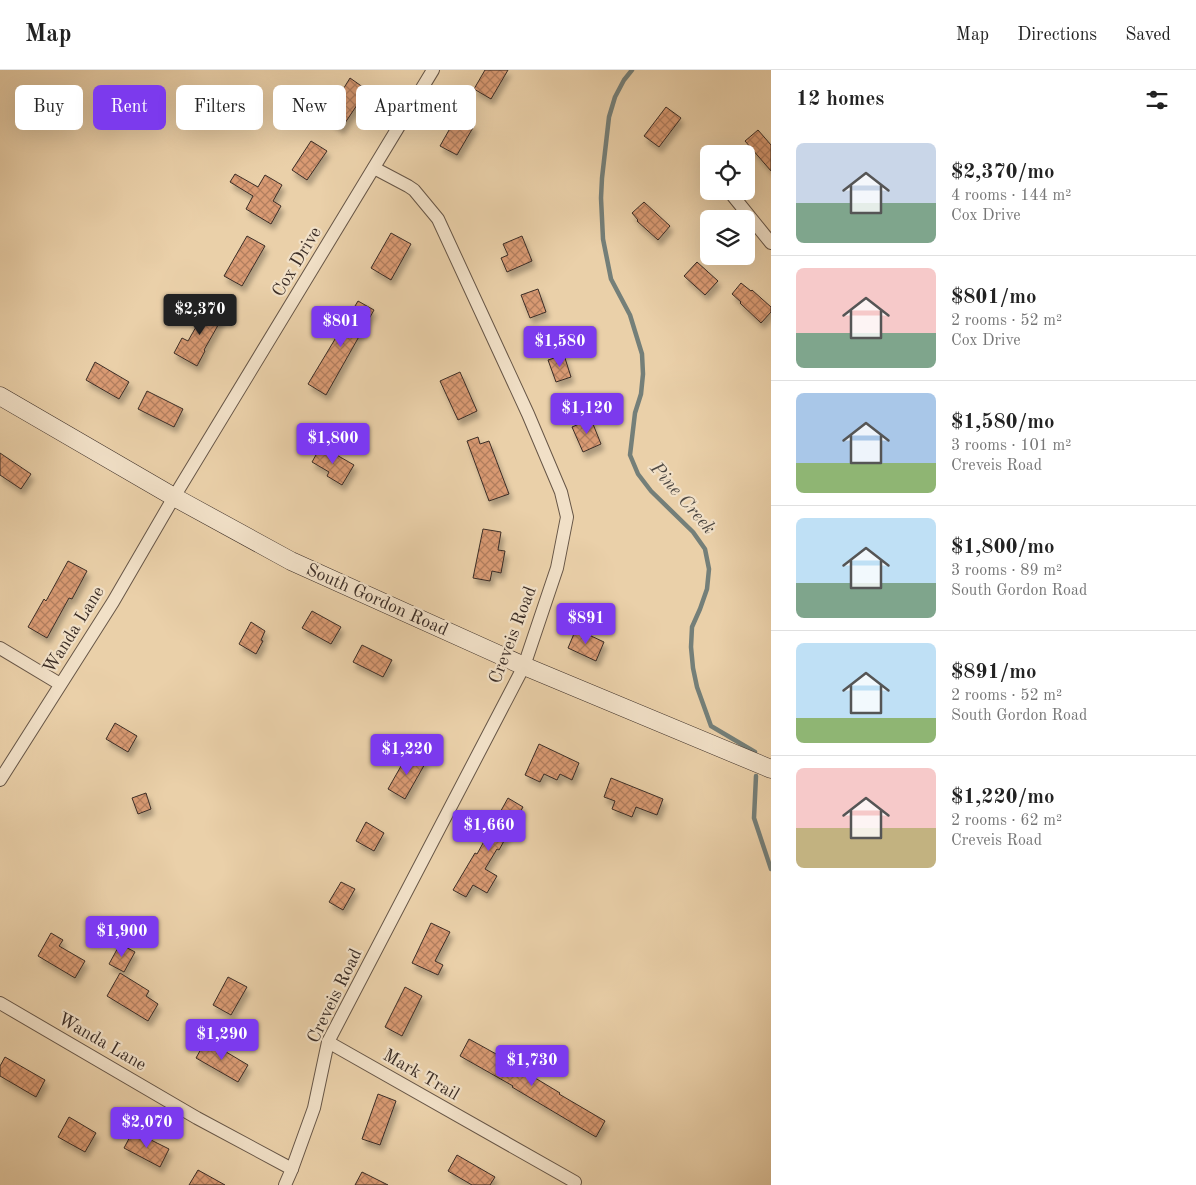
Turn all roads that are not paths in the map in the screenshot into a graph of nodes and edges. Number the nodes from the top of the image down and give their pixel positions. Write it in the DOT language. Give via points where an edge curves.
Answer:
graph roads {
  1 [pos="434,70"];
  2 [pos="374,168"];
  3 [pos="736,200"];
  4 [pos="771,243"];
  5 [pos="0,396"];
  6 [pos="174,497"];
  7 [pos="0,648"];
  8 [pos="524,666"];
  9 [pos="60,684"];
  10 [pos="771,769"];
  11 [pos="0,780"];
  12 [pos="0,1003"];
  13 [pos="328,1042"];
  14 [pos="292,1169"];
  15 [pos="575,1182"];
  16 [pos="285,1185"];
  1 -- 2 [label="street, Cox Drive"];
  2 -- 6 [label="street, Cox Drive"];
  2 -- 8 [label="street, Creveis Road" via="414,190 438,219 561,492 566,517 557,568"];
  3 -- 4 [label="street"];
  5 -- 6 [label="street, South Gordon Road"];
  6 -- 8 [label="street, South Gordon Road" via="291,561"];
  6 -- 9 [label="street, Wanda Lane" via="113,602"];
  7 -- 9 [label="street"];
  8 -- 10 [label="street, South Gordon Road"];
  8 -- 13 [label="street, Creveis Road"];
  9 -- 11 [label="street, Wanda Lane"];
  12 -- 14 [label="street, Wanda Lane"];
  13 -- 14 [label="street, Creveis Road" via="314,1108"];
  13 -- 15 [label="street, Mark Trail"];
  14 -- 16 [label="street, Creveis Road"];
}
